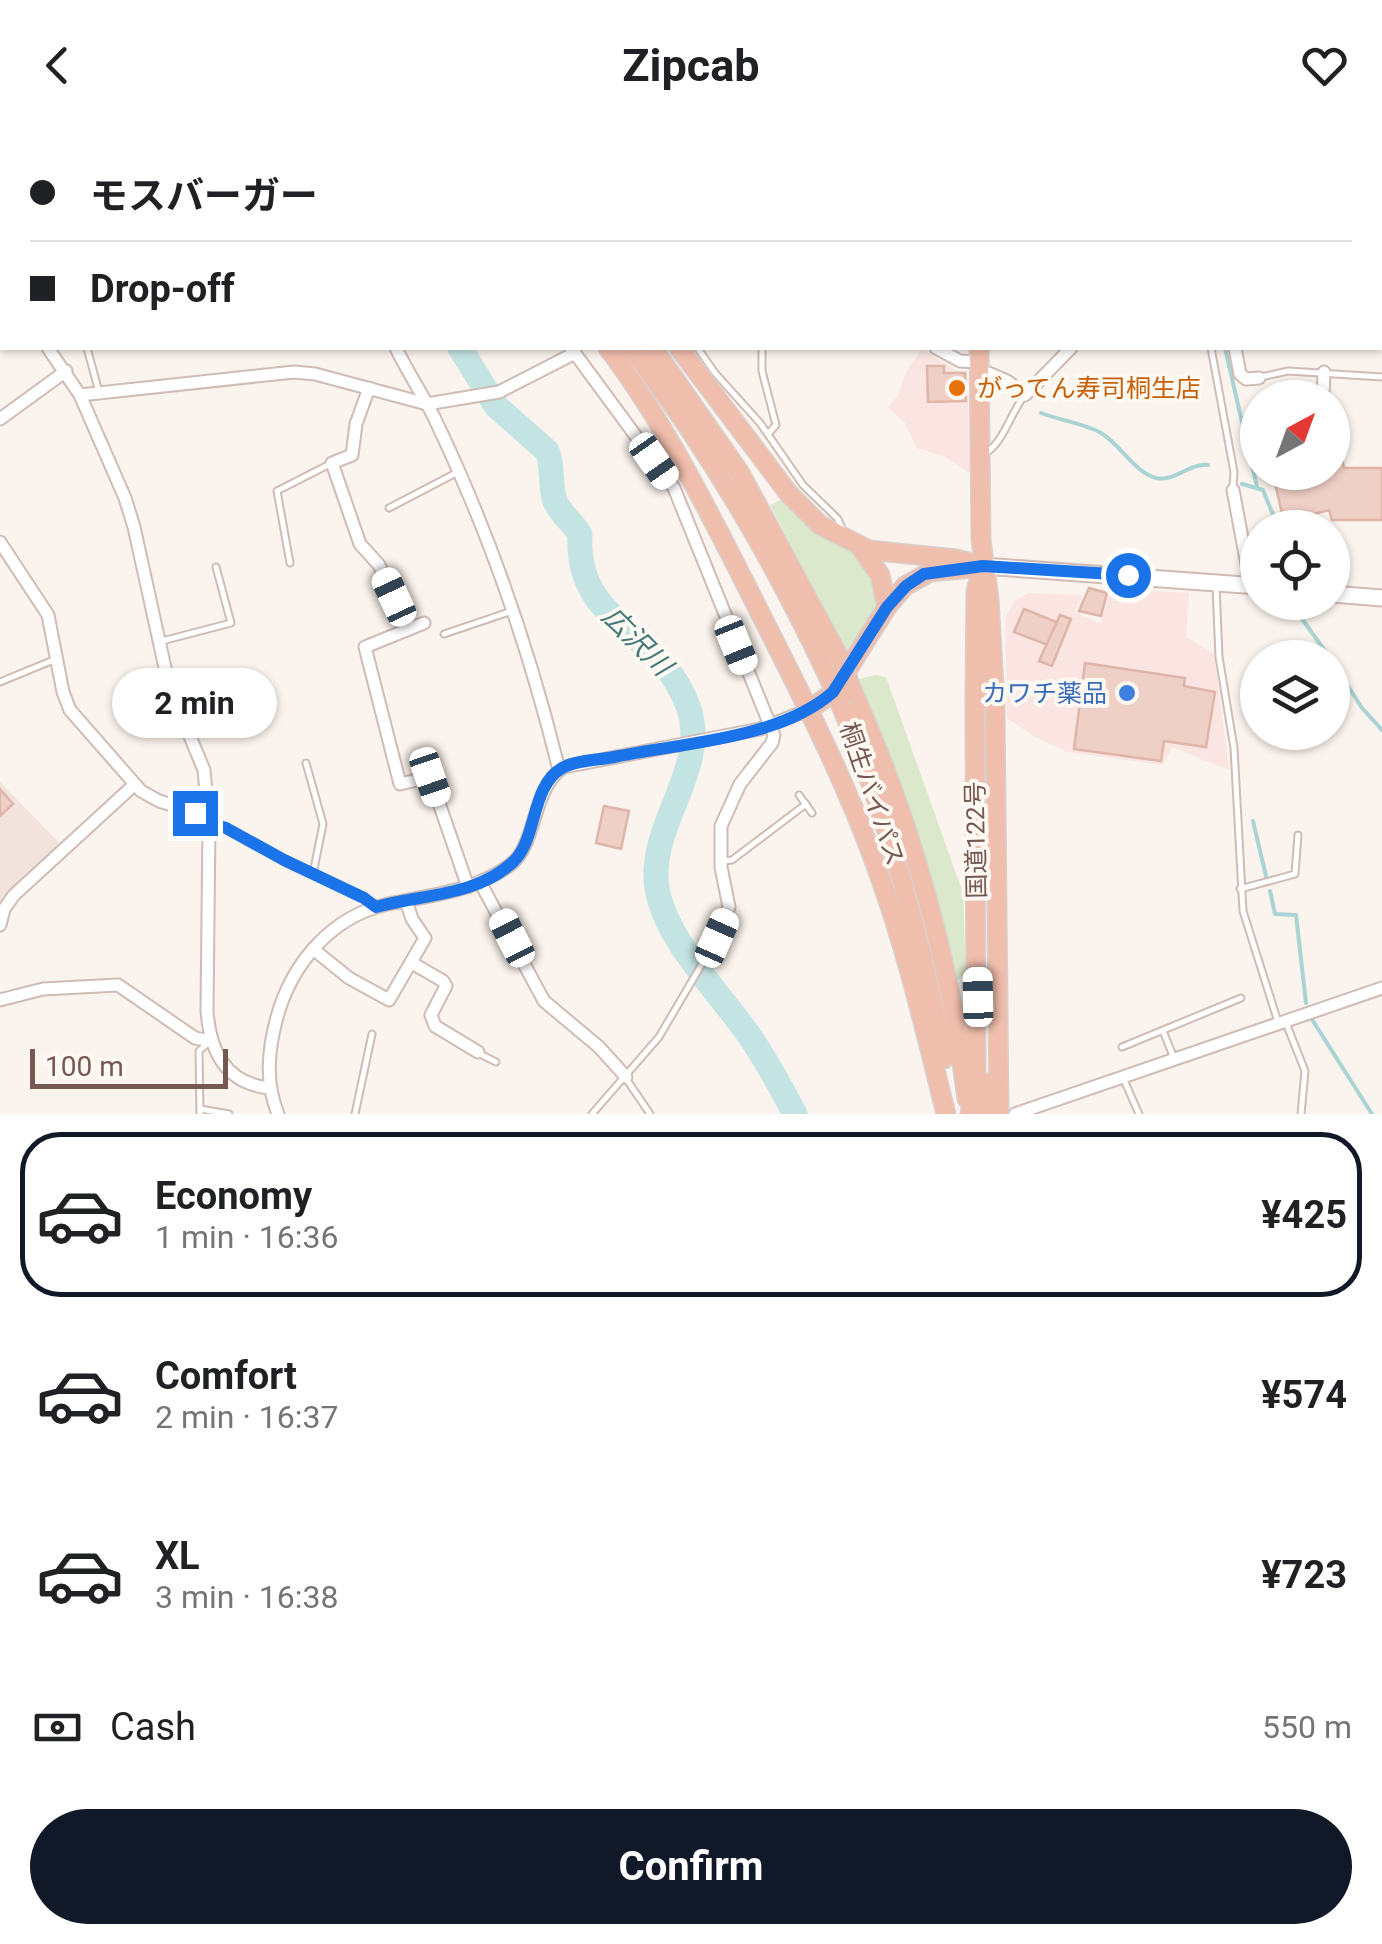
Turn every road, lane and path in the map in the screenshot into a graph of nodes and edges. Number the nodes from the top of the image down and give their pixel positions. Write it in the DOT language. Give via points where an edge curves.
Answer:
graph roads {
  1 [pos="50,350"];
  2 [pos="88,350"];
  3 [pos="397,350"];
  4 [pos="573,350"];
  5 [pos="609,350"];
  6 [pos="632,350"];
  7 [pos="654,350"];
  8 [pos="762,350"];
  9 [pos="940,350"];
  10 [pos="1069,350"];
  11 [pos="1211,350"];
  12 [pos="1234,350"];
  13 [pos="690,351"];
  14 [pos="979,359"];
  15 [pos="66,372"];
  16 [pos="1324,372"];
  17 [pos="1259,378"];
  18 [pos="1382,378"];
  19 [pos="1324,380"];
  20 [pos="369,388"];
  21 [pos="98,392"];
  22 [pos="80,395"];
  23 [pos="1025,395"];
  24 [pos="427,404"];
  25 [pos="0,420"];
  26 [pos="768,434"];
  27 [pos="979,454"];
  28 [pos="332,463"];
  29 [pos="459,472"];
  30 [pos="1233,490"];
  31 [pos="389,508"];
  32 [pos="1240,527"];
  33 [pos="0,542"];
  34 [pos="852,543"];
  35 [pos="290,563"];
  36 [pos="983,566"];
  37 [pos="216,567"];
  38 [pos="1216,583"];
  39 [pos="1240,585"];
  40 [pos="1350,595"];
  41 [pos="1382,598"];
  42 [pos="887,607"];
  43 [pos="514,611"];
  44 [pos="424,623"];
  45 [pos="409,629"];
  46 [pos="444,634"];
  47 [pos="159,642"];
  48 [pos="56,659"];
  49 [pos="0,682"];
  50 [pos="808,710"];
  51 [pos="770,726"];
  52 [pos="306,763"];
  53 [pos="559,770"];
  54 [pos="134,785"];
  55 [pos="799,795"];
  56 [pos="806,804"];
  57 [pos="812,814"];
  58 [pos="209,819"];
  59 [pos="1298,835"];
  60 [pos="721,862"];
  61 [pos="313,874"];
  62 [pos="474,884"];
  63 [pos="1240,889"];
  64 [pos="406,901"];
  65 [pos="376,907"];
  66 [pos="0,924"];
  67 [pos="313,949"];
  68 [pos="707,955"];
  69 [pos="412,963"];
  70 [pos="1382,988"];
  71 [pos="940,989"];
  72 [pos="1242,998"];
  73 [pos="0,1000"];
  74 [pos="999,1008"];
  75 [pos="1282,1021"];
  76 [pos="1163,1031"];
  77 [pos="372,1034"];
  78 [pos="210,1041"];
  79 [pos="1122,1048"];
  80 [pos="478,1052"];
  81 [pos="1174,1058"];
  82 [pos="496,1062"];
  83 [pos="1122,1076"];
  84 [pos="626,1077"];
  85 [pos="269,1088"];
  86 [pos="200,1112"];
  87 [pos="229,1114"];
  88 [pos="278,1114"];
  89 [pos="355,1114"];
  90 [pos="592,1114"];
  91 [pos="650,1114"];
  92 [pos="949,1114"];
  93 [pos="970,1114"];
  94 [pos="985,1114"];
  95 [pos="1000,1114"];
  96 [pos="1015,1114"];
  97 [pos="1139,1114"];
  98 [pos="1301,1114"];
  1 -- 15 [label="street"];
  2 -- 21 [label="lane"];
  3 -- 24 [label="street"];
  4 -- 24 [label="street" via="499,392"];
  4 -- 51 [label="street" via="674,488"];
  5 -- 50 [label="highway" via="705,505"];
  6 -- 71 [label="highway, 桐生バイパス, bridge" via="742,508 793,601 842,708"];
  7 -- 71 [label="highway, 桐生バイパス, bridge" via="740,472 840,659 902,816"];
  8 -- 26 [label="lane" via="776,425"];
  9 -- 14 [label="street" via="960,361"];
  10 -- 23 [label="street"];
  11 -- 30 [label="lane"];
  12 -- 17 [label="street" via="1240,374"];
  13 -- 26 [label="lane"];
  13 -- 34 [label="highway" via="796,503"];
  14 -- 23 [label="street"];
  14 -- 27 [label="highway, 国道122号"];
  15 -- 22 [label="street"];
  15 -- 25 [label="street"];
  16 -- 17 [label="lane"];
  16 -- 18 [label="lane"];
  16 -- 19 [label="street"];
  20 -- 21 [label="street" via="294,372"];
  20 -- 24 [label="street"];
  20 -- 28 [label="street" via="355,450"];
  21 -- 22 [label="street"];
  22 -- 47 [label="street" via="125,498"];
  23 -- 27 [label="lane" via="994,448"];
  24 -- 29 [label="street"];
  26 -- 34 [label="lane"];
  27 -- 36 [label="highway, 国道122号"];
  28 -- 35 [label="lane" via="277,491"];
  28 -- 45 [label="street" via="360,544 379,566"];
  29 -- 31 [label="lane"];
  29 -- 43 [label="street"];
  30 -- 32 [label="street"];
  33 -- 48 [label="street" via="48,615"];
  34 -- 36 [label="highway"];
  34 -- 42 [label="highway" via="880,575"];
  36 -- 38 [label="main road"];
  36 -- 42 [label="highway" via="924,574"];
  36 -- 74 [label="highway, 国道122号" via="994,704"];
  36 -- 93 [label="highway, 国道122号" via="976,591 978,997"];
  37 -- 47 [label="lane" via="232,623"];
  38 -- 39 [label="main road"];
  38 -- 63 [label="lane" via="1219,657 1234,748"];
  40 -- 41 [label="main road"];
  42 -- 50 [label="highway" via="833,692"];
  43 -- 46 [label="lane"];
  43 -- 53 [label="street"];
  44 -- 45 [label="street"];
  45 -- 62 [label="street" via="365,647 367,656 400,784 430,777"];
  47 -- 58 [label="street" via="174,703 204,770"];
  48 -- 49 [label="lane"];
  48 -- 54 [label="street" via="70,710"];
  50 -- 51 [label="street"];
  50 -- 92 [label="highway" via="888,898"];
  51 -- 53 [label="street"];
  51 -- 60 [label="street" via="774,740 740,784 721,826"];
  52 -- 61 [label="lane" via="323,824"];
  53 -- 62 [label="street" via="516,859"];
  54 -- 58 [label="street"];
  54 -- 66 [label="street" via="14,896"];
  55 -- 56 [label="lane"];
  56 -- 57 [label="lane"];
  56 -- 60 [label="lane"];
  58 -- 61 [label="lane"];
  58 -- 78 [label="street"];
  59 -- 63 [label="lane" via="1296,874"];
  60 -- 68 [label="street" via="729,907"];
  61 -- 65 [label="lane"];
  62 -- 64 [label="street"];
  62 -- 84 [label="street" via="544,1001"];
  63 -- 75 [label="lane" via="1245,927"];
  64 -- 65 [label="street"];
  64 -- 69 [label="street" via="426,936"];
  65 -- 67 [label="street" via="337,926"];
  67 -- 69 [label="street" via="389,1000"];
  67 -- 85 [label="street" via="278,1012"];
  68 -- 84 [label="lane" via="668,1024"];
  69 -- 80 [label="street" via="446,986 430,1014 435,1026"];
  70 -- 75 [label="street"];
  71 -- 92 [label="highway, 桐生バイパス"];
  71 -- 93 [label="highway, 桐生バイパス"];
  72 -- 76 [label="lane"];
  73 -- 78 [label="street" via="43,989 118,985 195,1038"];
  74 -- 94 [label="highway"];
  74 -- 95 [label="highway, 国道122号"];
  75 -- 81 [label="street"];
  75 -- 98 [label="lane" via="1304,1071"];
  76 -- 79 [label="lane"];
  76 -- 81 [label="lane"];
  77 -- 89 [label="lane"];
  78 -- 85 [label="street" via="233,1076"];
  78 -- 86 [label="lane" via="199,1051"];
  80 -- 82 [label="lane"];
  81 -- 83 [label="street"];
  83 -- 96 [label="street"];
  83 -- 97 [label="lane"];
  84 -- 90 [label="lane"];
  84 -- 91 [label="lane"];
  85 -- 88 [label="street"];
  86 -- 87 [label="lane"];
}
